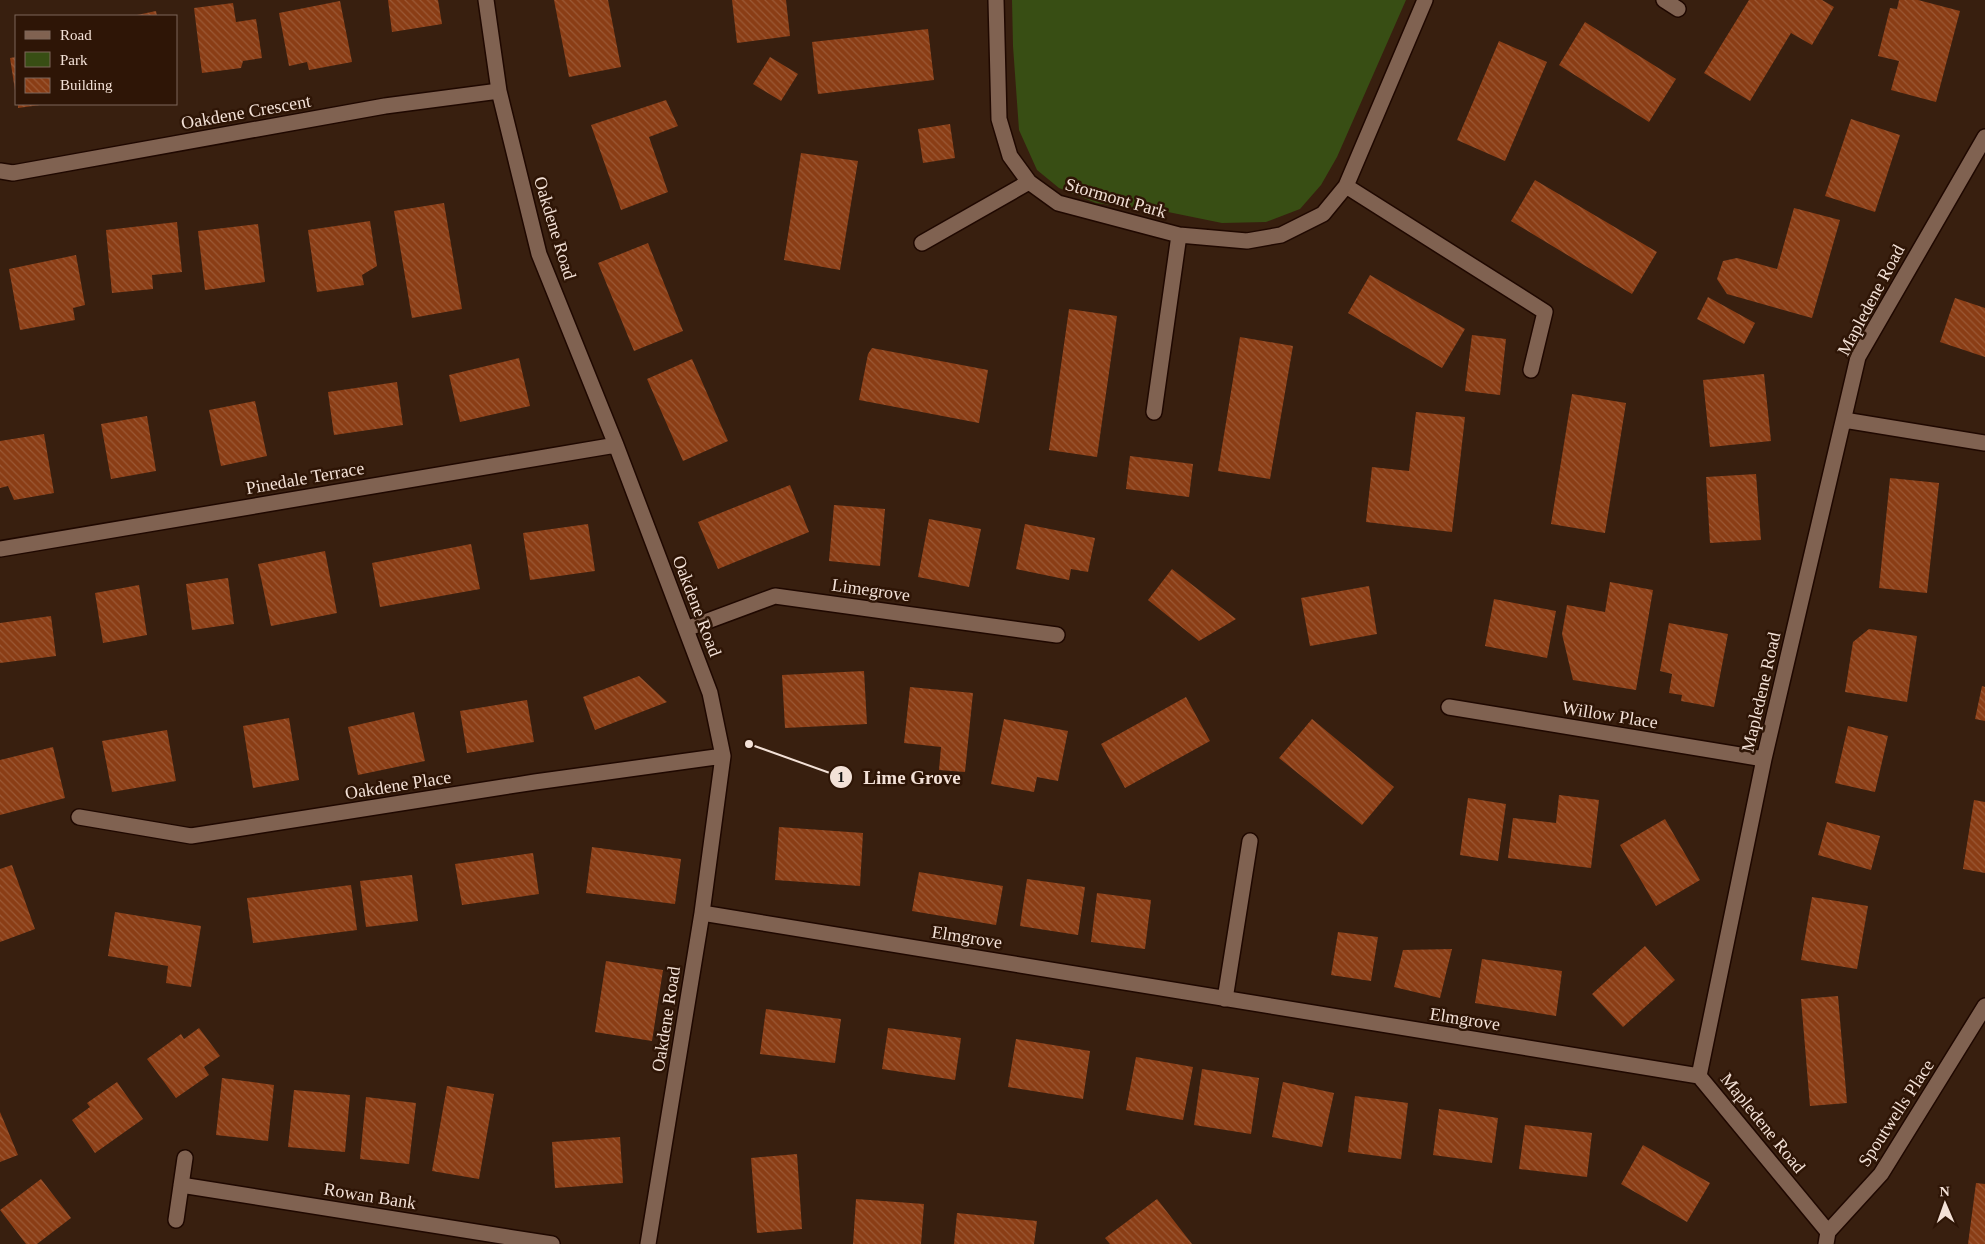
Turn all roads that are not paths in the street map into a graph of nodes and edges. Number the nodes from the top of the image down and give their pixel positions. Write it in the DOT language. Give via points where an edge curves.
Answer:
graph roads {
  1 [pos="486,0"];
  2 [pos="996,0"];
  3 [pos="1425,0"];
  4 [pos="1664,0"];
  5 [pos="1678,8"];
  6 [pos="499,91"];
  7 [pos="1985,137"];
  8 [pos="0,172"];
  9 [pos="1029,182"];
  10 [pos="1346,186"];
  11 [pos="1179,234"];
  12 [pos="922,244"];
  13 [pos="1531,370"];
  14 [pos="1154,412"];
  15 [pos="1844,420"];
  16 [pos="1985,443"];
  17 [pos="616,445"];
  18 [pos="0,549"];
  19 [pos="686,629"];
  20 [pos="1057,635"];
  21 [pos="1449,707"];
  22 [pos="723,756"];
  23 [pos="1764,759"];
  24 [pos="79,817"];
  25 [pos="1250,841"];
  26 [pos="702,913"];
  27 [pos="1225,999"];
  28 [pos="1985,1006"];
  29 [pos="1700,1076"];
  30 [pos="185,1158"];
  31 [pos="181,1185"];
  32 [pos="176,1220"];
  33 [pos="1826,1238"];
  34 [pos="552,1244"];
  35 [pos="648,1244"];
  1 -- 6 [label="street, Oakdene Road"];
  2 -- 9 [label="street, Stormont Park" via="1000,119 1010,156"];
  3 -- 10 [label="street, Stormont Park"];
  4 -- 5 [label="street"];
  6 -- 8 [label="street, Oakdene Crescent" via="385,106 13,173"];
  6 -- 17 [label="street, Oakdene Road" via="539,254"];
  7 -- 15 [label="street, Mapledene Road" via="1858,357"];
  9 -- 11 [label="street, Stormont Park" via="1058,203"];
  9 -- 12 [label="street"];
  10 -- 11 [label="street, Stormont Park" via="1323,214 1281,235 1247,241"];
  10 -- 13 [label="street" via="1545,312"];
  11 -- 14 [label="street, Stormont Park"];
  15 -- 16 [label="street"];
  15 -- 23 [label="street, Mapledene Road"];
  17 -- 18 [label="street, Pinedale Terrace"];
  17 -- 19 [label="street, Oakdene Road"];
  19 -- 20 [label="street, Limegrove" via="775,596"];
  19 -- 22 [label="street, Oakdene Road" via="710,694"];
  21 -- 23 [label="street, Willow Place"];
  22 -- 24 [label="street, Oakdene Place" via="191,836"];
  22 -- 26 [label="street, Oakdene Road"];
  23 -- 29 [label="street, Mapledene Road"];
  25 -- 27 [label="street"];
  26 -- 27 [label="street, Elmgrove"];
  26 -- 35 [label="street, Oakdene Road"];
  27 -- 29 [label="street, Elmgrove"];
  28 -- 33 [label="street, Spoutwells Place" via="1881,1174"];
  29 -- 33 [label="street, Mapledene Road"];
  30 -- 31 [label="street"];
  31 -- 32 [label="street"];
  31 -- 34 [label="street, Rowan Bank"];
}
